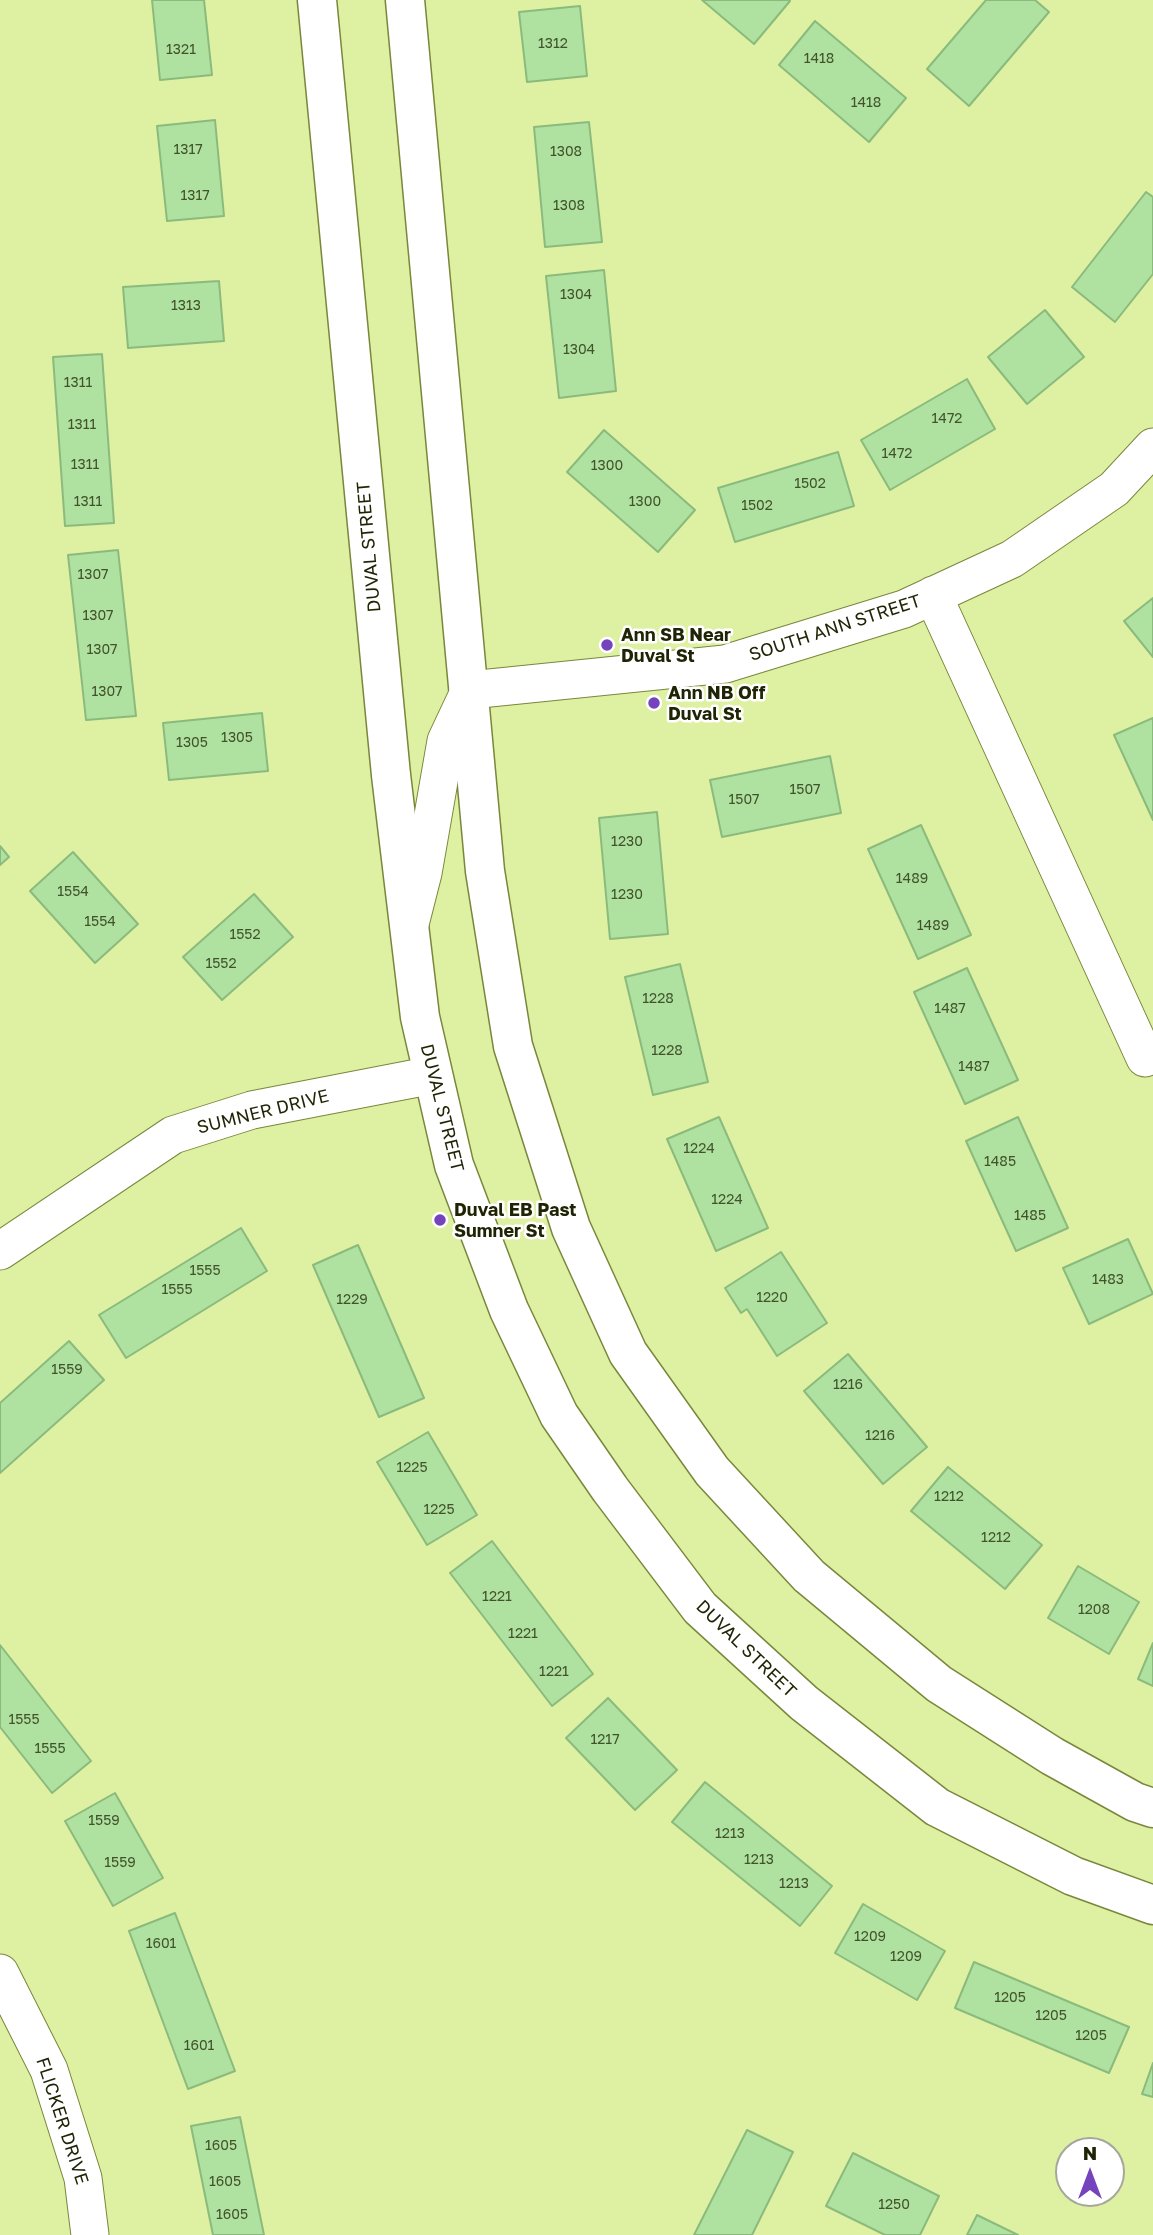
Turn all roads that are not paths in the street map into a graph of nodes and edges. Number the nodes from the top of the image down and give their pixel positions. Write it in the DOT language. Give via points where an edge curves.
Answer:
graph roads {
  1 [pos="317,0"];
  2 [pos="405,0"];
  3 [pos="1153,447"];
  4 [pos="933,595"];
  5 [pos="470,690"];
  6 [pos="409,928"];
  7 [pos="1145,1058"];
  8 [pos="433,1075"];
  9 [pos="0,1251"];
  10 [pos="1153,1808"];
  11 [pos="1153,1905"];
  12 [pos="0,1973"];
  13 [pos="90,2235"];
  1 -- 6 [label="street, DUVAL STREET"];
  2 -- 5 [label="street"];
  3 -- 4 [label="street, SOUTH ANN STREET" via="1114,489 1012,559"];
  4 -- 5 [label="street, SOUTH ANN STREET" via="904,609 725,664"];
  4 -- 7 [label="street"];
  5 -- 6 [label="street" via="446,741"];
  5 -- 10 [label="street" via="485,871 513,1046 571,1228 628,1353 712,1471 809,1576 939,1684 1052,1756"];
  6 -- 8 [label="street, DUVAL STREET"];
  8 -- 9 [label="street, SUMNER DRIVE" via="252,1111 173,1135"];
  8 -- 11 [label="street, DUVAL STREET" via="454,1165 509,1310 559,1415 700,1608 804,1703 937,1807 1073,1876"];
  12 -- 13 [label="street, FLICKER DRIVE" via="49,2070 83,2178"];
}
